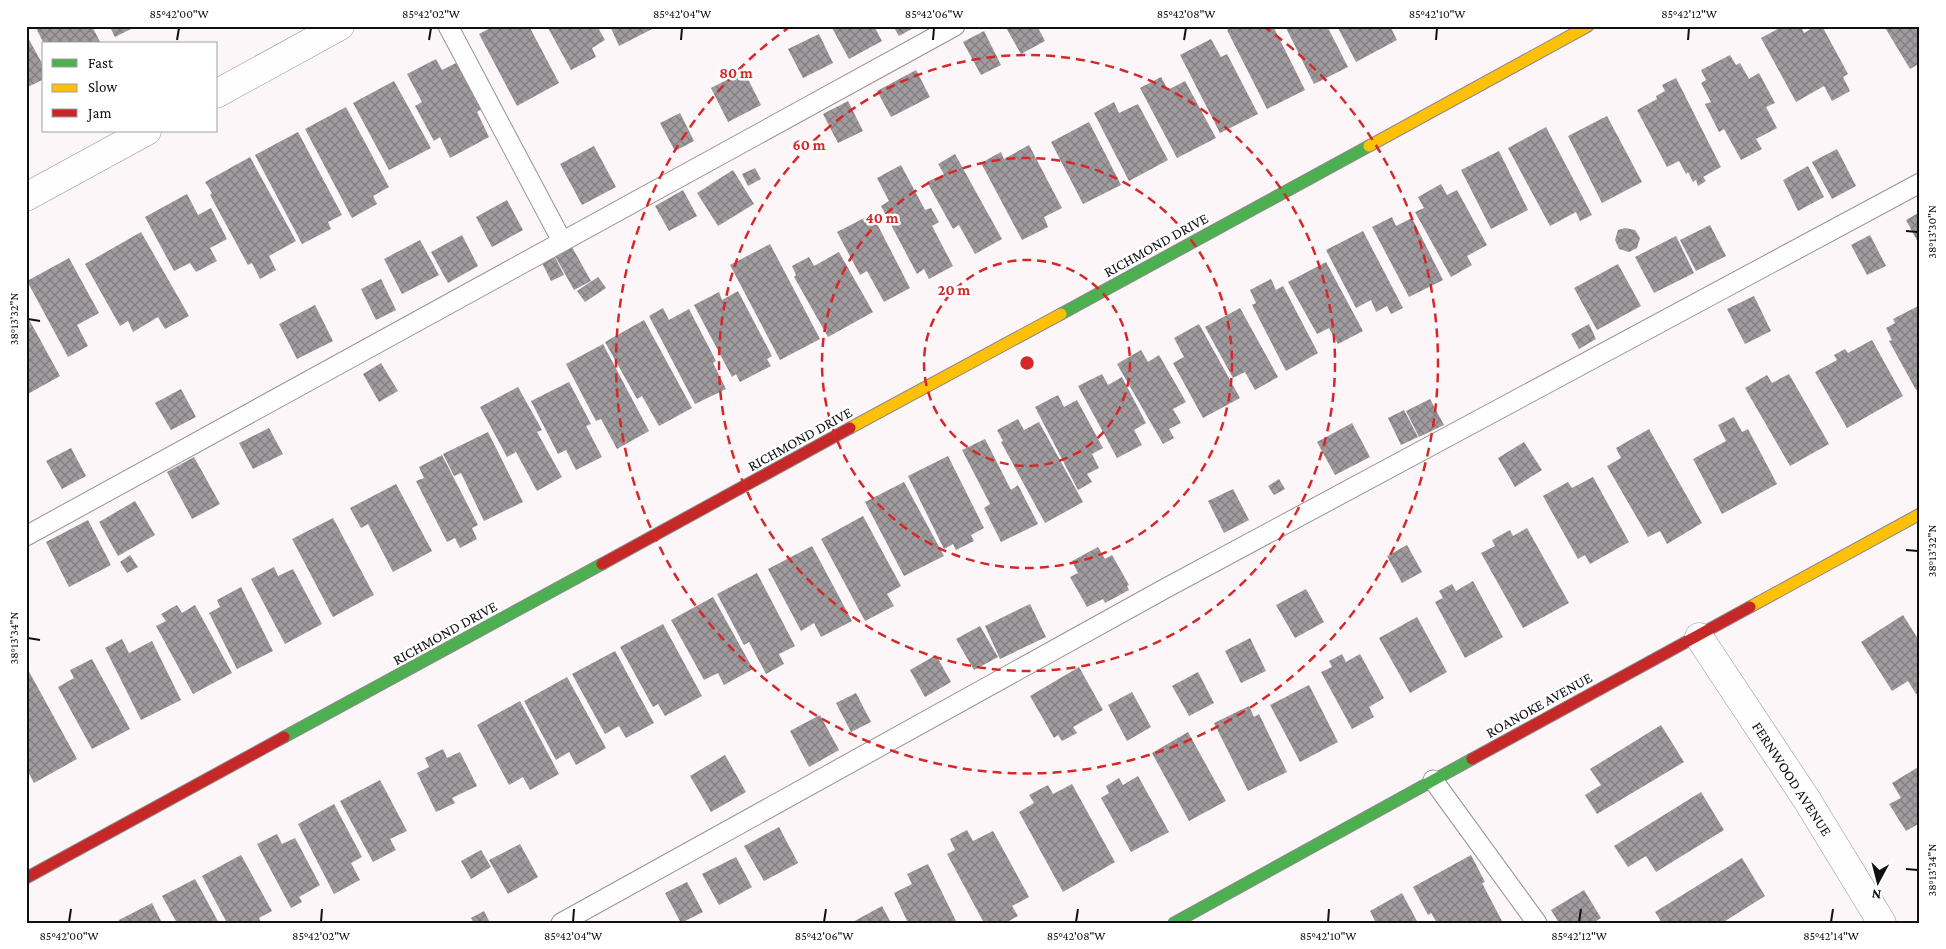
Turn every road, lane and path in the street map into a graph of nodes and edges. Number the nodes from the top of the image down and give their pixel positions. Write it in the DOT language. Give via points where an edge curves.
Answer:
graph roads {
  1 [pos="340,26"];
  2 [pos="448,26"];
  3 [pos="955,26"];
  4 [pos="1588,26"];
  5 [pos="218,93"];
  6 [pos="145,132"];
  7 [pos="1920,183"];
  8 [pos="26,197"];
  9 [pos="562,241"];
  10 [pos="1920,514"];
  11 [pos="26,536"];
  12 [pos="1699,637"];
  13 [pos="1432,780"];
  14 [pos="26,878"];
  15 [pos="561,923"];
  16 [pos="1174,923"];
  17 [pos="1537,923"];
  18 [pos="1882,923"];
  1 -- 5 [label="street"];
  2 -- 9 [label="lane"];
  3 -- 9 [label="lane"];
  4 -- 14 [label="street, RICHMOND DRIVE"];
  6 -- 8 [label="street"];
  7 -- 15 [label="lane" via="1166,588"];
  9 -- 11 [label="lane"];
  10 -- 12 [label="street, ROANOKE AVENUE"];
  12 -- 13 [label="street, ROANOKE AVENUE"];
  12 -- 18 [label="street, FERNWOOD AVENUE" via="1807,800"];
  13 -- 16 [label="street, ROANOKE AVENUE"];
  13 -- 17 [label="lane"];
}
